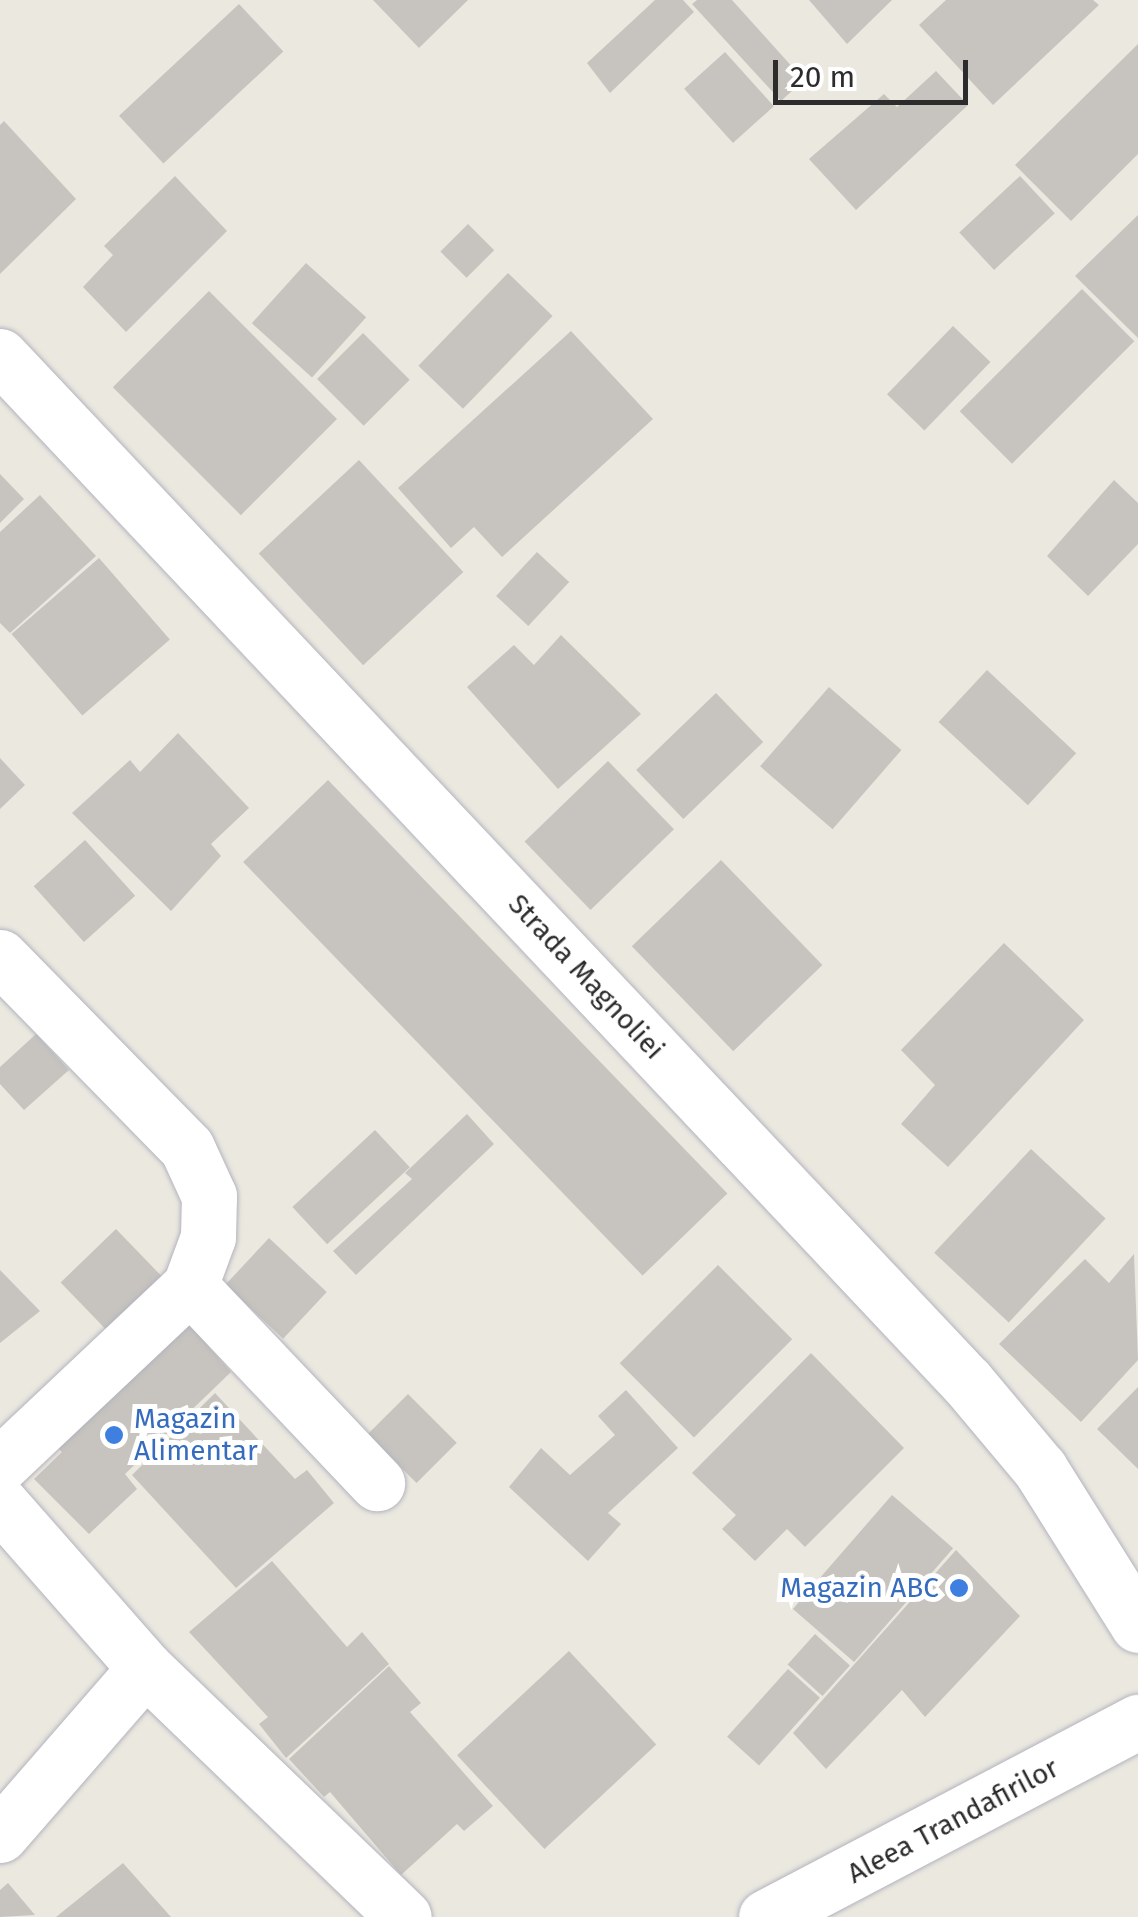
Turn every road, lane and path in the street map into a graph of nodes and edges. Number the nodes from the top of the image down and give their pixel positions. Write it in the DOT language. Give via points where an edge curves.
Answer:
graph roads {
  1 [pos="0,356"];
  2 [pos="0,957"];
  3 [pos="190,1286"];
  4 [pos="0,1465"];
  5 [pos="377,1483"];
  6 [pos="0,1503"];
  7 [pos="1138,1625"];
  8 [pos="145,1668"];
  9 [pos="1138,1722"];
  10 [pos="0,1835"];
  11 [pos="404,1917"];
  12 [pos="766,1917"];
  1 -- 7 [label="street, Strada Magnoliei" via="967,1382 1040,1470"];
  2 -- 3 [label="street" via="187,1148 209,1196 208,1236"];
  3 -- 4 [label="street"];
  3 -- 5 [label="street"];
  6 -- 8 [label="street"];
  8 -- 10 [label="street"];
  8 -- 11 [label="street"];
  9 -- 12 [label="street, Aleea Trandafirilor"];
}
